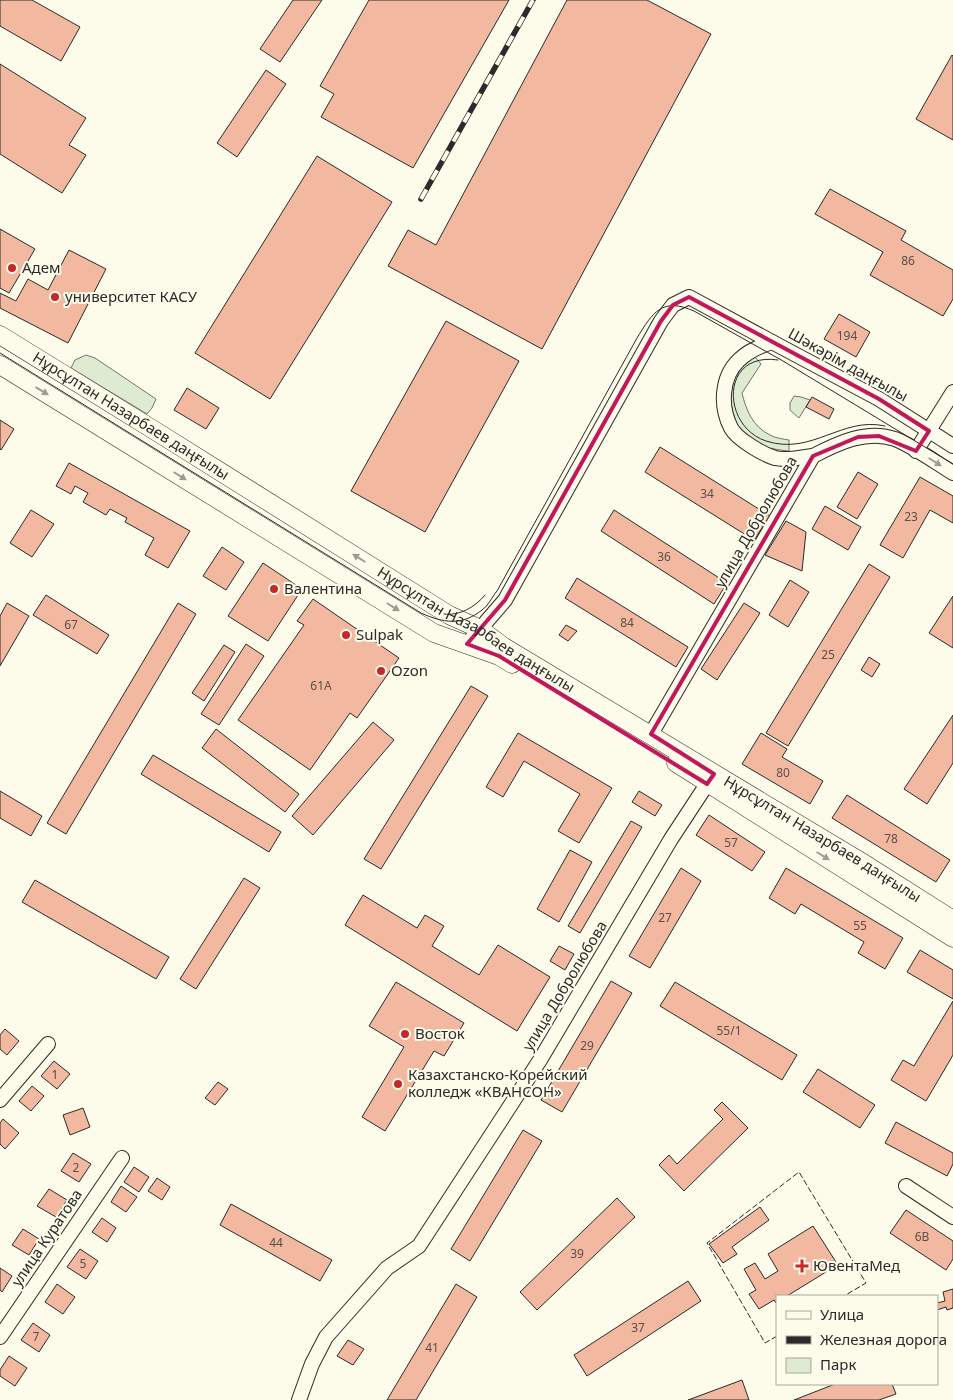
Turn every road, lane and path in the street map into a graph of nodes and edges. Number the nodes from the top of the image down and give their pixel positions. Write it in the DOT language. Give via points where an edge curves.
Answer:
graph roads {
  1 [pos="0,335"];
  2 [pos="772,342"];
  3 [pos="0,365"];
  4 [pos="953,392"];
  5 [pos="929,431"];
  6 [pos="953,446"];
  7 [pos="916,450"];
  8 [pos="813,456"];
  9 [pos="953,473"];
  10 [pos="480,629"];
  11 [pos="467,644"];
  12 [pos="651,734"];
  13 [pos="710,779"];
  14 [pos="953,920"];
  15 [pos="953,938"];
  16 [pos="48,1044"];
  17 [pos="0,1100"];
  18 [pos="122,1158"];
  19 [pos="906,1186"];
  20 [pos="953,1217"];
  21 [pos="0,1336"];
  22 [pos="299,1400"];
  10 -- 1 [label="main road, Нұрсұлтан Назарбаев даңғылы, one-way" via="450,615"];
  2 -- 5 [label="street, Шәкәрім даңғылы"];
  2 -- 8 [label="street, Шәкәрім даңғылы" via="738,360 728,374 723,397 731,428 742,440 775,458"];
  2 -- 10 [label="street" via="689,297 674,305 505,600"];
  3 -- 11 [label="main road, Нұрсұлтан Назарбаев даңғылы, one-way" via="434,633"];
  4 -- 5 [label="street"];
  5 -- 6 [label="street, Шәкәрім даңғылы"];
  5 -- 7 [label="street"];
  7 -- 8 [label="street, улица Добролюбова" via="895,439 858,437"];
  7 -- 9 [label="street, one-way"];
  8 -- 12 [label="street, улица Добролюбова"];
  10 -- 11 [label="street"];
  10 -- 12 [label="main road, Нұрсұлтан Назарбаев даңғылы" via="504,647"];
  11 -- 13 [label="main road, Нұрсұлтан Назарбаев даңғылы" via="498,656 658,752"];
  12 -- 13 [label="main road, Нұрсұлтан Назарбаев даңғылы"];
  13 -- 14 [label="main road, Нұрсұлтан Назарбаев даңғылы" via="868,866"];
  13 -- 15 [label="main road, Нұрсұлтан Назарбаев даңғылы, one-way"];
  13 -- 22 [label="street, улица Добролюбова" via="540,1060 419,1246 387,1268 326,1337"];
  16 -- 17 [label="street"];
  18 -- 21 [label="street, улица Куратова"];
  19 -- 20 [label="street"];
}
